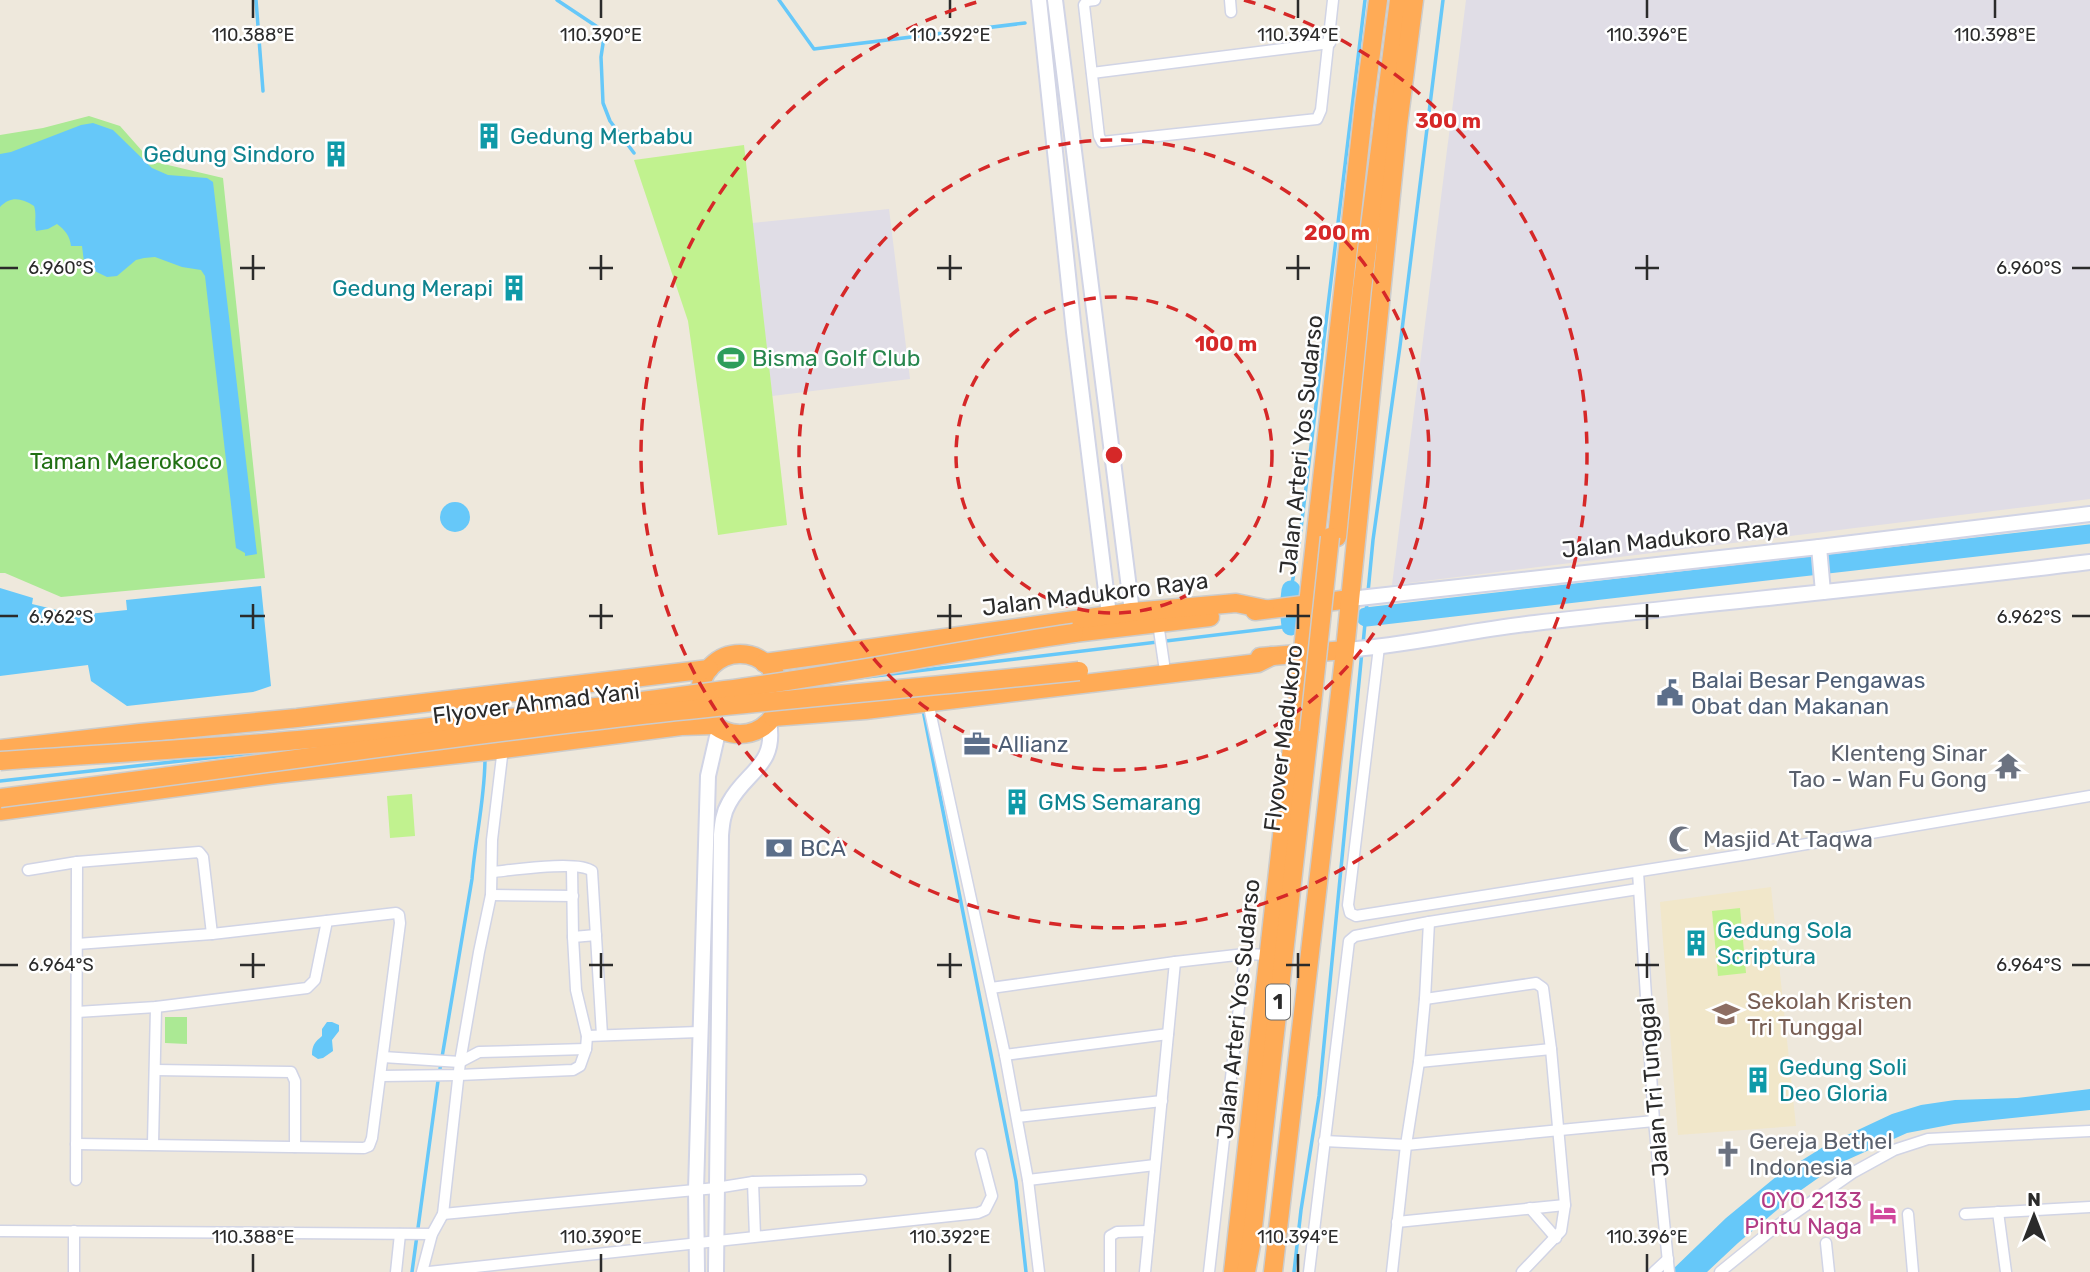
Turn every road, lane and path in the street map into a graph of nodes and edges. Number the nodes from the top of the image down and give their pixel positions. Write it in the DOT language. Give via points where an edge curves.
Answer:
graph roads {
  1 [pos="1039,0"];
  2 [pos="1055,0"];
  3 [pos="1095,0"];
  4 [pos="1230,0"];
  5 [pos="1333,0"];
  6 [pos="1378,0"];
  7 [pos="1392,0"];
  8 [pos="1399,0"];
  9 [pos="1413,0"];
  10 [pos="1231,12"];
  11 [pos="1330,43"];
  12 [pos="1092,73"];
  13 [pos="2090,514"];
  14 [pos="1334,537"];
  15 [pos="1819,550"];
  16 [pos="2090,562"];
  17 [pos="1823,586"];
  18 [pos="1357,598"];
  19 [pos="1307,604"];
  20 [pos="1269,609"];
  21 [pos="1132,612"];
  22 [pos="1109,615"];
  23 [pos="1159,628"];
  24 [pos="1074,633"];
  25 [pos="1378,647"];
  26 [pos="1351,649"];
  27 [pos="1302,653"];
  28 [pos="1272,656"];
  29 [pos="1163,660"];
  30 [pos="764,663"];
  31 [pos="709,669"];
  32 [pos="501,703"];
  33 [pos="920,703"];
  34 [pos="773,715"];
  35 [pos="713,722"];
  36 [pos="298,725"];
  37 [pos="1313,732"];
  38 [pos="500,745"];
  39 [pos="0,749"];
  40 [pos="0,761"];
  41 [pos="303,765"];
  42 [pos="2090,796"];
  43 [pos="0,798"];
  44 [pos="0,811"];
  45 [pos="77,862"];
  46 [pos="572,867"];
  47 [pos="28,870"];
  48 [pos="493,872"];
  49 [pos="1638,872"];
  50 [pos="1638,889"];
  51 [pos="491,895"];
  52 [pos="573,896"];
  53 [pos="327,921"];
  54 [pos="1429,922"];
  55 [pos="212,934"];
  56 [pos="596,935"];
  57 [pos="573,937"];
  58 [pos="77,944"];
  59 [pos="1245,954"];
  60 [pos="1268,955"];
  61 [pos="1175,962"];
  62 [pos="991,988"];
  63 [pos="1425,999"];
  64 [pos="156,1007"];
  65 [pos="76,1012"];
  66 [pos="699,1032"];
  67 [pos="1168,1034"];
  68 [pos="602,1035"];
  69 [pos="587,1036"];
  70 [pos="586,1049"];
  71 [pos="1551,1049"];
  72 [pos="1006,1055"];
  73 [pos="383,1057"];
  74 [pos="460,1062"];
  75 [pos="1419,1062"];
  76 [pos="155,1070"];
  77 [pos="459,1075"];
  78 [pos="382,1076"];
  79 [pos="1162,1101"];
  80 [pos="1017,1117"];
  81 [pos="1654,1121"];
  82 [pos="1557,1130"];
  83 [pos="2090,1131"];
  84 [pos="1324,1140"];
  85 [pos="76,1144"];
  86 [pos="153,1144"];
  87 [pos="1406,1145"];
  88 [pos="295,1147"];
  89 [pos="981,1154"];
  90 [pos="1155,1165"];
  91 [pos="76,1180"];
  92 [pos="861,1180"];
  93 [pos="1028,1180"];
  94 [pos="753,1182"];
  95 [pos="716,1188"];
  96 [pos="696,1190"];
  97 [pos="1565,1205"];
  98 [pos="2090,1206"];
  99 [pos="1530,1208"];
  100 [pos="1998,1212"];
  101 [pos="443,1214"];
  102 [pos="1908,1214"];
  103 [pos="1965,1214"];
  104 [pos="1397,1222"];
  105 [pos="0,1231"];
  106 [pos="74,1231"];
  107 [pos="1149,1231"];
  108 [pos="402,1234"];
  109 [pos="432,1234"];
  110 [pos="755,1236"];
  111 [pos="1556,1238"];
  112 [pos="716,1241"];
  113 [pos="697,1243"];
  114 [pos="1826,1243"];
  115 [pos="1669,1266"];
  116 [pos="74,1272"];
  117 [pos="396,1272"];
  118 [pos="422,1272"];
  119 [pos="429,1272"];
  120 [pos="697,1272"];
  121 [pos="716,1272"];
  122 [pos="1039,1272"];
  123 [pos="1110,1272"];
  124 [pos="1144,1272"];
  125 [pos="1209,1272"];
  126 [pos="1233,1272"];
  127 [pos="1246,1272"];
  128 [pos="1255,1272"];
  129 [pos="1273,1272"];
  130 [pos="1309,1272"];
  131 [pos="1392,1272"];
  132 [pos="1522,1272"];
  133 [pos="1654,1272"];
  134 [pos="1720,1272"];
  135 [pos="1829,1272"];
  136 [pos="1913,1272"];
  137 [pos="2006,1272"];
  1 -- 22 [label="street"];
  2 -- 21 [label="street"];
  3 -- 12 [label="street" via="1084,5"];
  4 -- 10 [label="street"];
  5 -- 11 [label="street"];
  6 -- 19 [label="highway, Jalan Arteri Yos Sudarso"];
  7 -- 14 [label="highway, Flyover Madukoro / 1" via="1357,288"];
  8 -- 14 [label="highway, Flyover Madukoro / 1"];
  9 -- 18 [label="highway"];
  11 -- 12 [label="street"];
  11 -- 12 [label="street" via="1321,110 1313,120 1102,142"];
  13 -- 15 [label="street, Jalan Madukoro Raya"];
  14 -- 37 [label="highway, Flyover Madukoro / 1, bridge"];
  15 -- 17 [label="street"];
  15 -- 18 [label="street, Jalan Madukoro Raya"];
  16 -- 17 [label="street"];
  17 -- 25 [label="street" via="1505,626"];
  18 -- 19 [label="highway, Jalan Madukoro Raya"];
  18 -- 26 [label="highway"];
  19 -- 20 [label="highway, Jalan Madukoro Raya"];
  19 -- 27 [label="highway, Jalan Arteri Yos Sudarso"];
  20 -- 21 [label="highway, Jalan Madukoro Raya" via="1236,603"];
  20 -- 23 [label="highway, Jalan Madukoro Raya"];
  21 -- 22 [label="highway, Jalan Madukoro Raya"];
  22 -- 30 [label="highway, Jalan Madukoro Raya"];
  23 -- 24 [label="highway, Jalan Madukoro Raya"];
  23 -- 29 [label="street"];
  24 -- 40 [label="highway, Flyover Ahmad Yani, bridge" via="839,674 519,716 300,740"];
  25 -- 26 [label="street"];
  25 -- 49 [label="street" via="1348,905 1352,915"];
  26 -- 27 [label="highway"];
  26 -- 129 [label="highway"];
  27 -- 28 [label="highway"];
  27 -- 60 [label="highway, Jalan Arteri Yos Sudarso"];
  28 -- 29 [label="highway"];
  28 -- 33 [label="highway" via="1258,663"];
  29 -- 43 [label="highway, Flyover Ahmad Yani, bridge" via="636,716"];
  30 -- 31 [label="highway" via="737,655"];
  30 -- 34 [label="highway, bridge" via="778,682 780,694"];
  31 -- 32 [label="highway"];
  31 -- 35 [label="highway, bridge" via="700,701"];
  32 -- 36 [label="highway"];
  32 -- 38 [label="highway, bridge"];
  33 -- 34 [label="highway"];
  33 -- 62 [label="street"];
  34 -- 35 [label="highway" via="758,730 746,734 732,733"];
  34 -- 95 [label="street" via="769,750 731,799 723,817"];
  35 -- 38 [label="highway"];
  35 -- 66 [label="street"];
  36 -- 39 [label="highway" via="141,733"];
  36 -- 41 [label="highway, bridge"];
  37 -- 127 [label="highway, Flyover Madukoro / 1"];
  37 -- 128 [label="highway, Flyover Madukoro / 1"];
  38 -- 41 [label="highway"];
  38 -- 48 [label="street"];
  41 -- 44 [label="highway"];
  42 -- 49 [label="street"];
  45 -- 47 [label="street"];
  45 -- 55 [label="street" via="199,852"];
  45 -- 58 [label="street"];
  46 -- 48 [label="street"];
  46 -- 52 [label="street"];
  46 -- 56 [label="street" via="593,871"];
  48 -- 51 [label="street"];
  49 -- 50 [label="street, Jalan Tri Tunggal"];
  50 -- 54 [label="street"];
  50 -- 81 [label="street, Jalan Tri Tunggal"];
  51 -- 52 [label="street"];
  51 -- 74 [label="street"];
  52 -- 57 [label="street"];
  53 -- 55 [label="street"];
  53 -- 64 [label="street" via="316,977 310,986"];
  53 -- 73 [label="street" via="399,915"];
  54 -- 63 [label="street"];
  54 -- 84 [label="street" via="1349,941"];
  55 -- 58 [label="street"];
  56 -- 57 [label="street"];
  56 -- 68 [label="street"];
  57 -- 69 [label="street" via="576,990"];
  58 -- 65 [label="street"];
  59 -- 60 [label="street"];
  59 -- 61 [label="street"];
  59 -- 125 [label="street"];
  60 -- 126 [label="highway, Jalan Arteri Yos Sudarso"];
  61 -- 62 [label="street"];
  61 -- 67 [label="street"];
  62 -- 72 [label="street"];
  63 -- 71 [label="street" via="1538,983 1543,988"];
  63 -- 75 [label="street"];
  64 -- 65 [label="street"];
  64 -- 76 [label="street"];
  65 -- 85 [label="street"];
  66 -- 68 [label="street"];
  66 -- 96 [label="street"];
  67 -- 72 [label="street"];
  67 -- 79 [label="street"];
  68 -- 69 [label="street"];
  69 -- 70 [label="street"];
  70 -- 74 [label="street" via="478,1052"];
  70 -- 77 [label="street" via="582,1063 573,1070"];
  71 -- 75 [label="street"];
  71 -- 82 [label="street"];
  72 -- 80 [label="street"];
  73 -- 74 [label="street"];
  73 -- 78 [label="street"];
  74 -- 77 [label="street"];
  75 -- 87 [label="street"];
  76 -- 86 [label="street"];
  76 -- 88 [label="street" via="291,1072 295,1081"];
  77 -- 78 [label="street"];
  77 -- 101 [label="street"];
  78 -- 88 [label="street" via="369,1146"];
  79 -- 80 [label="street"];
  79 -- 90 [label="street"];
  80 -- 93 [label="street"];
  81 -- 82 [label="street"];
  81 -- 115 [label="street, Jalan Tri Tunggal"];
  82 -- 87 [label="street"];
  82 -- 97 [label="street"];
  83 -- 134 [label="street" via="1928,1139 1894,1150 1821,1195"];
  84 -- 87 [label="street"];
  84 -- 130 [label="street"];
  85 -- 86 [label="street"];
  85 -- 91 [label="street"];
  86 -- 88 [label="street"];
  87 -- 104 [label="street"];
  89 -- 110 [label="street" via="992,1196 982,1212"];
  90 -- 93 [label="street"];
  90 -- 107 [label="street"];
  92 -- 94 [label="street"];
  93 -- 122 [label="street"];
  94 -- 95 [label="street"];
  94 -- 110 [label="street"];
  95 -- 96 [label="street"];
  95 -- 112 [label="street"];
  96 -- 101 [label="street"];
  96 -- 113 [label="street"];
  97 -- 99 [label="street"];
  97 -- 111 [label="street"];
  98 -- 100 [label="street"];
  99 -- 104 [label="street"];
  99 -- 111 [label="street"];
  100 -- 103 [label="street"];
  100 -- 137 [label="street"];
  101 -- 109 [label="street"];
  102 -- 136 [label="street"];
  104 -- 131 [label="street"];
  105 -- 106 [label="street"];
  106 -- 108 [label="street"];
  106 -- 116 [label="street"];
  107 -- 123 [label="street" via="1110,1236"];
  107 -- 124 [label="street"];
  108 -- 109 [label="street"];
  108 -- 117 [label="street"];
  109 -- 118 [label="street"];
  110 -- 112 [label="street"];
  111 -- 132 [label="street"];
  112 -- 113 [label="street"];
  112 -- 121 [label="street"];
  113 -- 119 [label="street"];
  113 -- 120 [label="street"];
  114 -- 135 [label="street"];
  115 -- 133 [label="street"];
}
